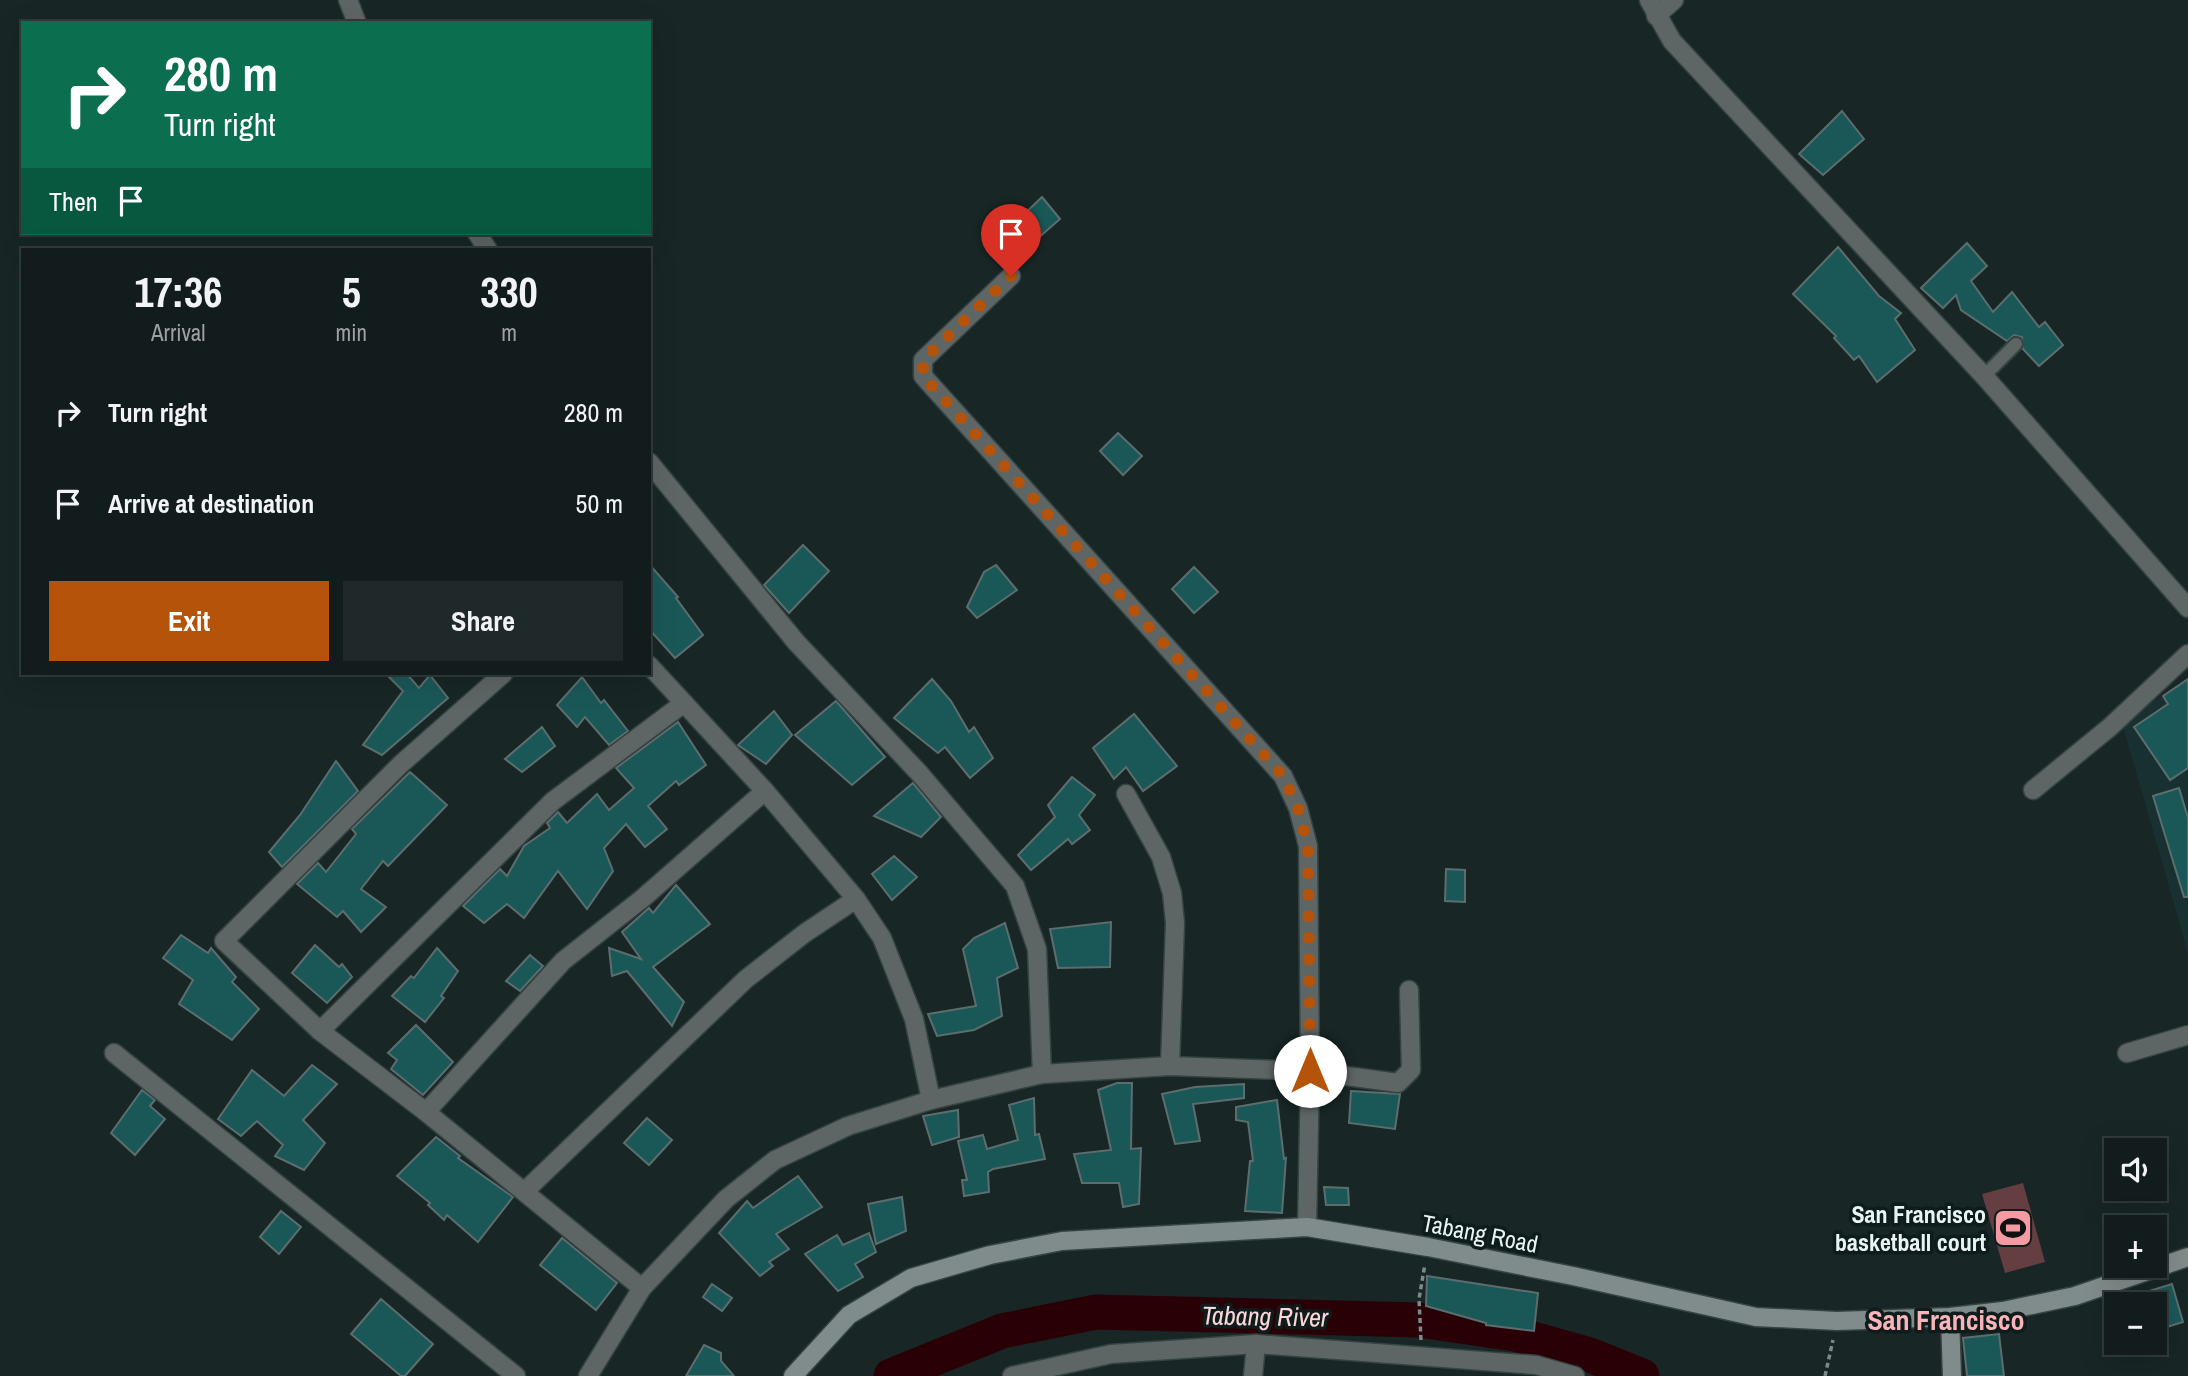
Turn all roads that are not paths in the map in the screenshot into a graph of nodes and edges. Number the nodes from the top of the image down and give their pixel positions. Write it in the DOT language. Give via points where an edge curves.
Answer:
graph roads {
  1 [pos="348,0"];
  2 [pos="1674,0"];
  3 [pos="1653,8"];
  4 [pos="356,21"];
  5 [pos="1011,276"];
  6 [pos="2016,344"];
  7 [pos="1984,376"];
  8 [pos="651,463"];
  9 [pos="2188,608"];
  10 [pos="2188,654"];
  11 [pos="651,667"];
  12 [pos="502,675"];
  13 [pos="684,703"];
  14 [pos="2033,790"];
  15 [pos="765,791"];
  16 [pos="1126,794"];
  17 [pos="856,899"];
  18 [pos="1409,990"];
  19 [pos="320,1031"];
  20 [pos="2188,1035"];
  21 [pos="114,1053"];
  22 [pos="2127,1053"];
  23 [pos="1170,1066"];
  24 [pos="1310,1071"];
  25 [pos="1042,1074"];
  26 [pos="931,1100"];
  27 [pos="426,1112"];
  28 [pos="525,1191"];
  29 [pos="1307,1227"];
  30 [pos="2188,1257"];
  31 [pos="642,1288"];
  32 [pos="1950,1317"];
  33 [pos="1256,1344"];
  34 [pos="516,1376"];
  35 [pos="588,1376"];
  36 [pos="793,1376"];
  37 [pos="1012,1376"];
  38 [pos="1253,1376"];
  39 [pos="1575,1376"];
  40 [pos="1952,1376"];
  1 -- 4 [label="street"];
  2 -- 3 [label="street"];
  3 -- 7 [label="street" via="1672,41"];
  5 -- 24 [label="street" via="923,360 923,376 1283,776 1308,846"];
  6 -- 7 [label="lane"];
  7 -- 9 [label="street"];
  8 -- 25 [label="street" via="796,642 920,774 1015,886 1037,949"];
  10 -- 14 [label="street"];
  11 -- 13 [label="street"];
  12 -- 19 [label="street" via="401,764 224,941"];
  13 -- 15 [label="street"];
  13 -- 19 [label="street" via="552,802"];
  15 -- 17 [label="street"];
  15 -- 27 [label="street" via="563,961"];
  16 -- 23 [label="street" via="1161,857 1172,893"];
  17 -- 26 [label="street" via="882,938 914,1019"];
  17 -- 28 [label="street" via="746,979"];
  18 -- 24 [label="street" via="1411,1070 1405,1079 1398,1083"];
  19 -- 27 [label="street"];
  20 -- 22 [label="street"];
  21 -- 34 [label="street"];
  23 -- 24 [label="street"];
  23 -- 25 [label="street"];
  24 -- 29 [label="street"];
  25 -- 26 [label="street"];
  26 -- 31 [label="street" via="848,1126 775,1160 726,1199"];
  27 -- 28 [label="street"];
  28 -- 31 [label="street"];
  29 -- 32 [label="main road, Tabang Road" via="1428,1247 1756,1317 1837,1321"];
  29 -- 36 [label="main road, Tabang Road" via="1062,1241 990,1255 911,1278 849,1315"];
  30 -- 32 [label="main road, Tabang Road" via="2075,1296"];
  31 -- 35 [label="street"];
  32 -- 40 [label="main road"];
  33 -- 37 [label="street" via="1111,1354"];
  33 -- 38 [label="street"];
  33 -- 39 [label="street" via="1536,1365"];
}
